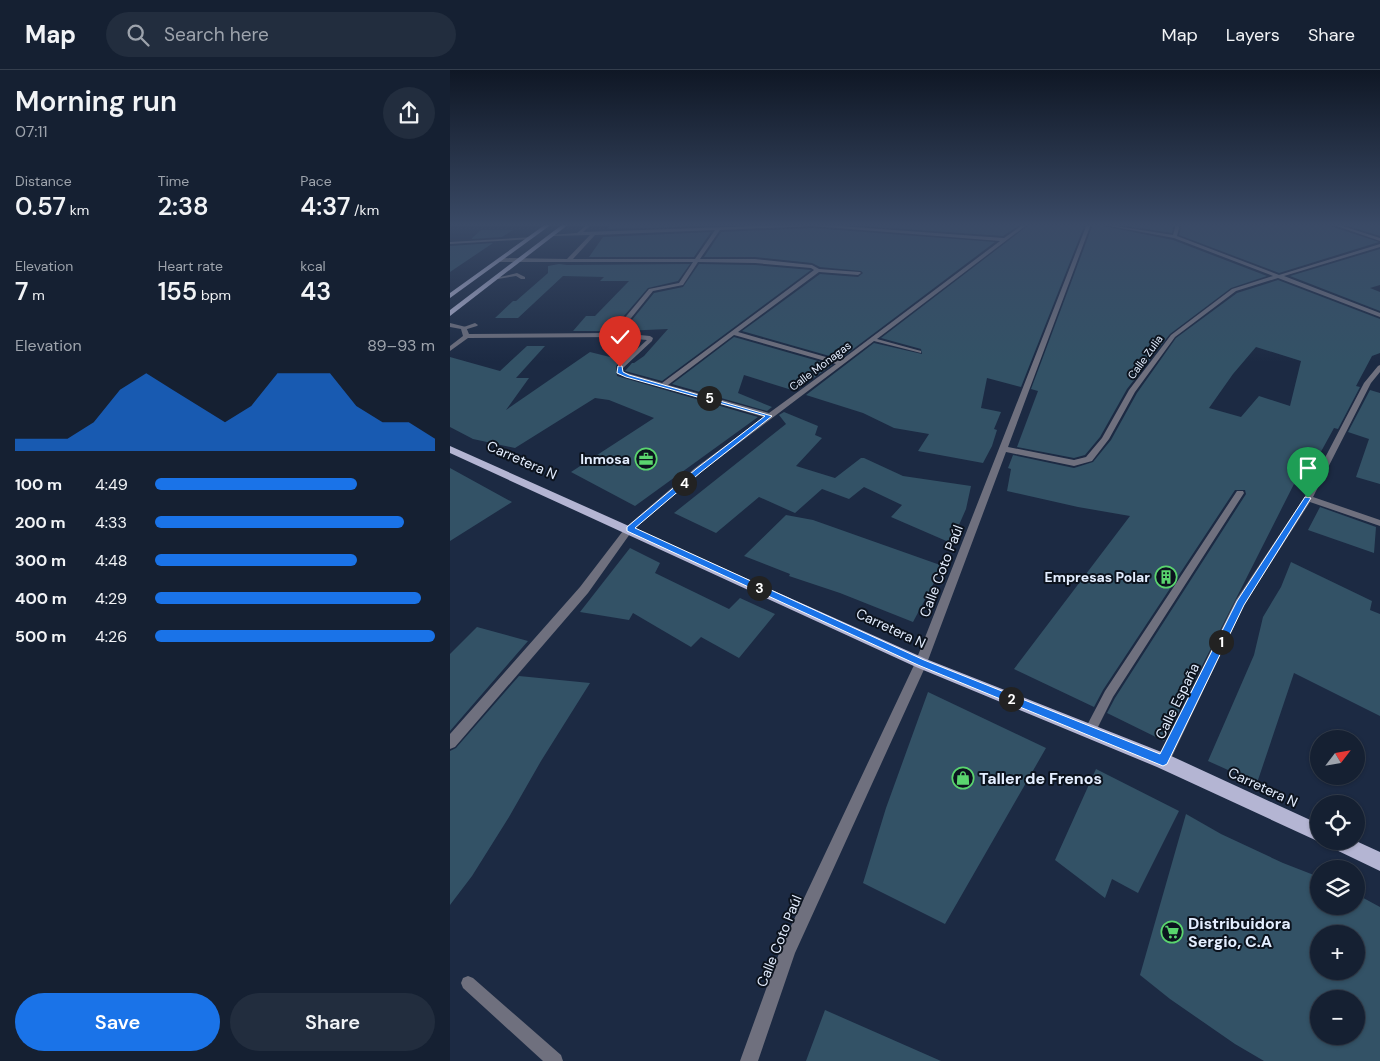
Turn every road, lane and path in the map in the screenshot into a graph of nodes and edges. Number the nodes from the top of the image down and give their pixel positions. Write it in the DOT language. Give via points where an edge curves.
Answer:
graph roads {
  1 [pos="486,270"];
  2 [pos="507,270"];
  3 [pos="690,270"];
  4 [pos="818,270"];
  5 [pos="823,270"];
  6 [pos="965,270"];
  7 [pos="1071,270"];
  8 [pos="1261,270"];
  9 [pos="1295,270"];
  10 [pos="858,272"];
  11 [pos="1276,276"];
  12 [pos="498,278"];
  13 [pos="523,278"];
  14 [pos="450,296"];
  15 [pos="450,314"];
  16 [pos="1380,315"];
  17 [pos="450,325"];
  18 [pos="475,325"];
  19 [pos="464,328"];
  20 [pos="733,333"];
  21 [pos="614,335"];
  22 [pos="466,336"];
  23 [pos="872,340"];
  24 [pos="450,349"];
  25 [pos="919,352"];
  26 [pos="841,363"];
  27 [pos="1380,367"];
  28 [pos="663,385"];
  29 [pos="769,416"];
  30 [pos="450,449"];
  31 [pos="1004,449"];
  32 [pos="1240,493"];
  33 [pos="1308,498"];
  34 [pos="1380,522"];
  35 [pos="629,529"];
  36 [pos="921,662"];
  37 [pos="1090,731"];
  38 [pos="450,743"];
  39 [pos="1163,760"];
  40 [pos="1310,829"];
  41 [pos="1355,850"];
  42 [pos="1380,862"];
  43 [pos="468,983"];
  44 [pos="555,1061"];
  45 [pos="748,1061"];
  1 -- 14 [label="main road"];
  2 -- 12 [label="main road"];
  3 -- 21 [label="street" via="681,284 650,290"];
  4 -- 20 [label="street"];
  5 -- 10 [label="street"];
  6 -- 23 [label="street, Calle Monagas"];
  7 -- 31 [label="street, Calle Coto Paúl"];
  8 -- 11 [label="street"];
  9 -- 11 [label="street, Calle Zulia"];
  11 -- 16 [label="street"];
  11 -- 31 [label="street, Calle Zulia" via="1234,290 1173,336 1132,392 1106,439 1089,459 1074,463"];
  12 -- 13 [label="lane" via="517,274"];
  12 -- 15 [label="main road"];
  17 -- 19 [label="street"];
  18 -- 19 [label="lane"];
  19 -- 22 [label="street"];
  20 -- 26 [label="street"];
  20 -- 28 [label="street"];
  21 -- 22 [label="street"];
  21 -- 28 [label="street" via="650,338 620,367 620,373"];
  22 -- 24 [label="street"];
  23 -- 25 [label="street"];
  23 -- 26 [label="street, Calle Monagas"];
  26 -- 29 [label="street, Calle Monagas"];
  27 -- 33 [label="street, Calle España" via="1368,383"];
  28 -- 29 [label="street"];
  29 -- 35 [label="street, Calle Monagas" via="698,470"];
  30 -- 35 [label="main road, Carretera N"];
  31 -- 36 [label="street, Calle Coto Paúl"];
  32 -- 37 [label="lane" via="1109,694"];
  33 -- 34 [label="street"];
  33 -- 39 [label="street, Calle España" via="1240,603"];
  35 -- 36 [label="main road, Carretera N"];
  35 -- 38 [label="street, Calle Monagas" via="584,590"];
  36 -- 37 [label="main road, Carretera N"];
  36 -- 45 [label="street, Calle Coto Paúl" via="788,950"];
  37 -- 39 [label="main road, Carretera N"];
  39 -- 40 [label="main road, Carretera N"];
  41 -- 42 [label="main road"];
  43 -- 44 [label="lane"];
}
